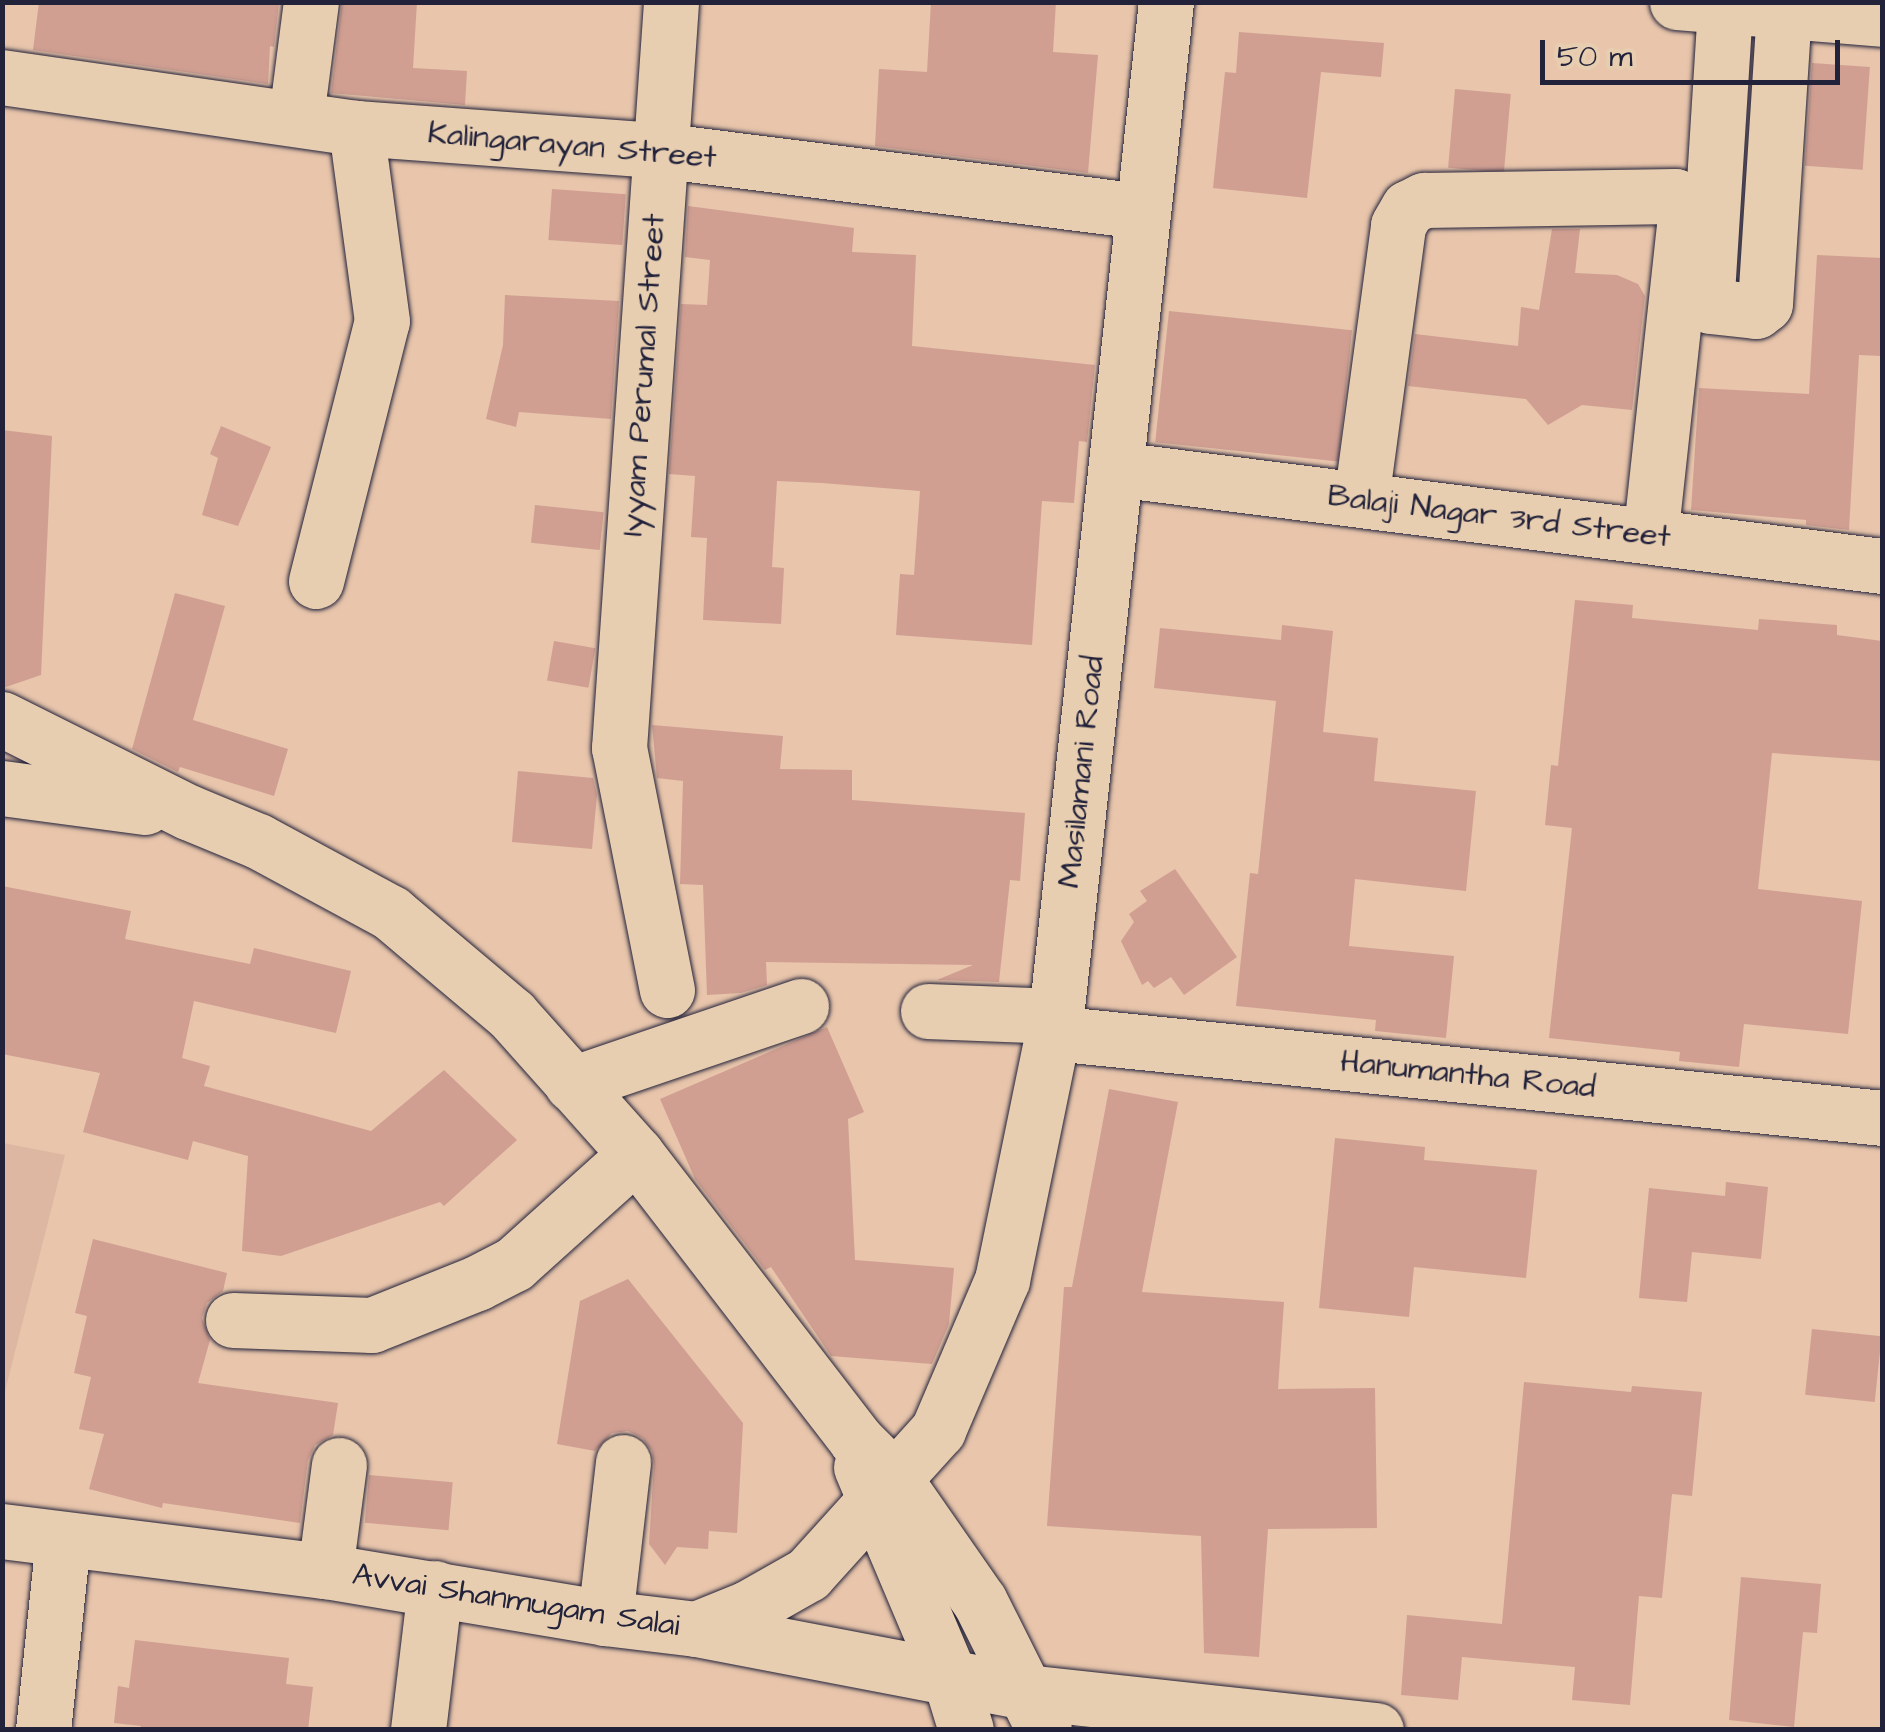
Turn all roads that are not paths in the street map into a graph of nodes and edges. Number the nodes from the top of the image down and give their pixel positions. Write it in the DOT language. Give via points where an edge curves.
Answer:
graph roads {
  1 [pos="311,2"];
  2 [pos="670,2"];
  3 [pos="1166,2"];
  4 [pos="1710,4"];
  5 [pos="1784,11"];
  6 [pos="1874,13"];
  7 [pos="2,77"];
  8 [pos="296,117"];
  9 [pos="356,128"];
  10 [pos="658,150"];
  11 [pos="1143,211"];
  12 [pos="1116,469"];
  13 [pos="1361,500"];
  14 [pos="1650,536"];
  15 [pos="1882,566"];
  16 [pos="316,582"];
  17 [pos="2,719"];
  18 [pos="2,788"];
  19 [pos="188,812"];
  20 [pos="667,990"];
  21 [pos="801,1006"];
  22 [pos="928,1011"];
  23 [pos="1054,1024"];
  24 [pos="572,1084"];
  25 [pos="1882,1118"];
  26 [pos="636,1154"];
  27 [pos="233,1320"];
  28 [pos="623,1462"];
  29 [pos="339,1465"];
  30 [pos="874,1472"];
  31 [pos="2,1531"];
  32 [pos="63,1541"];
  33 [pos="325,1571"];
  34 [pos="436,1588"];
  35 [pos="605,1618"];
  36 [pos="696,1629"];
  37 [pos="950,1678"];
  38 [pos="1034,1710"];
  39 [pos="42,1730"];
  40 [pos="418,1730"];
  41 [pos="966,1730"];
  42 [pos="1376,1730"];
  1 -- 8 [label="street"];
  2 -- 10 [label="street, Iyyam Perumal Street"];
  3 -- 11 [label="street, Masilamani Road"];
  4 -- 5 [label="street"];
  4 -- 5 [label="street" via="1710,306 1756,310 1765,304"];
  5 -- 6 [label="street"];
  7 -- 8 [label="street, Kalingarayan Street"];
  8 -- 9 [label="street, Kalingarayan Street"];
  9 -- 10 [label="street, Kalingarayan Street"];
  9 -- 16 [label="street" via="382,320"];
  10 -- 11 [label="street, Kalingarayan Street"];
  10 -- 20 [label="street, Iyyam Perumal Street" via="619,748"];
  11 -- 12 [label="street, Masilamani Road"];
  12 -- 13 [label="street, Balaji Nagar 3rd Street"];
  12 -- 23 [label="street, Masilamani Road"];
  13 -- 14 [label="street, Balaji Nagar 3rd Street"];
  13 -- 14 [label="street" via="1398,225 1408,208 1424,200 1675,196 1686,207"];
  14 -- 15 [label="street, Balaji Nagar 3rd Street"];
  17 -- 19 [label="street"];
  18 -- 19 [label="street"];
  19 -- 24 [label="street" via="391,912 512,1015"];
  21 -- 24 [label="street"];
  22 -- 23 [label="street, Hanumantha Road"];
  23 -- 25 [label="street, Hanumantha Road"];
  23 -- 30 [label="street, Masilamani Road" via="1002,1280 938,1430"];
  24 -- 26 [label="street"];
  26 -- 27 [label="street" via="514,1264 477,1283 372,1326"];
  26 -- 30 [label="street"];
  28 -- 35 [label="street"];
  29 -- 33 [label="street"];
  30 -- 36 [label="street, Masilamani Road" via="808,1574"];
  30 -- 37 [label="street"];
  30 -- 38 [label="street" via="980,1602"];
  31 -- 32 [label="street, Avvai Shanmugam Salai"];
  32 -- 33 [label="street, Avvai Shanmugam Salai"];
  32 -- 39 [label="street"];
  33 -- 34 [label="street, Avvai Shanmugam Salai"];
  34 -- 35 [label="street, Avvai Shanmugam Salai"];
  34 -- 40 [label="street"];
  35 -- 36 [label="street, Avvai Shanmugam Salai"];
  36 -- 37 [label="street, Avvai Shanmugam Salai"];
  37 -- 38 [label="street, Avvai Shanmugam Salai"];
  37 -- 41 [label="street"];
  38 -- 42 [label="street, Avvai Shanmugam Salai"];
}
